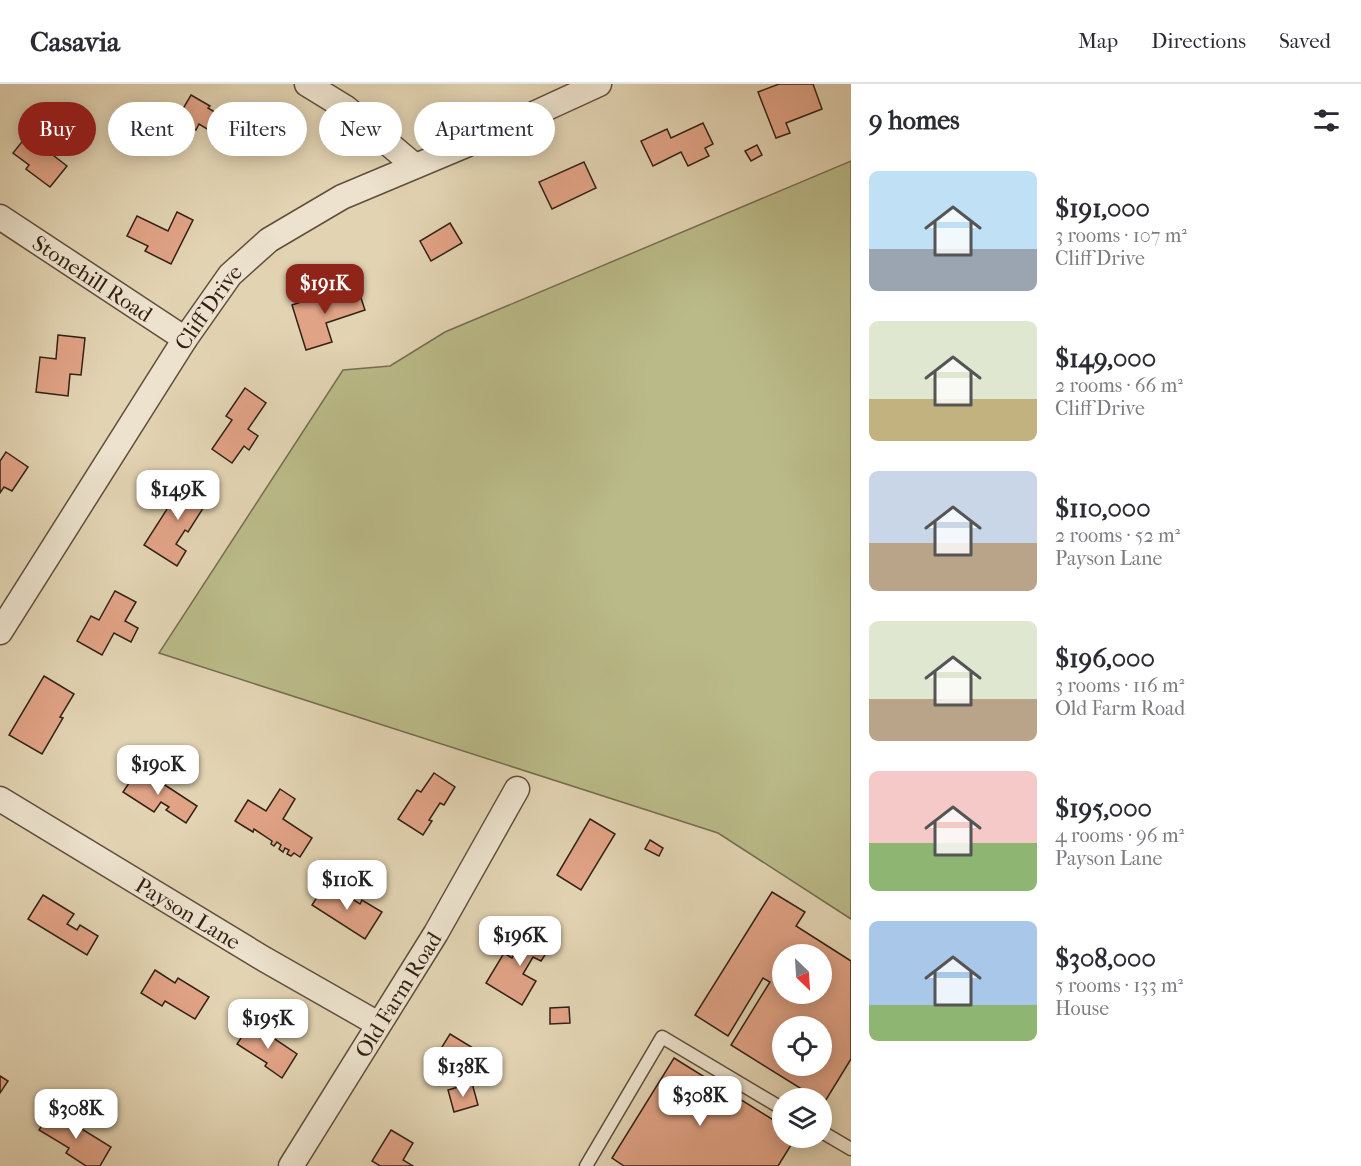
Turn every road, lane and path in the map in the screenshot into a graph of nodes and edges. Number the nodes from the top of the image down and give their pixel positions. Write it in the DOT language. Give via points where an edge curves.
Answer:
graph roads {
  1 [pos="307,84"];
  2 [pos="599,84"];
  3 [pos="415,166"];
  4 [pos="0,217"];
  5 [pos="184,339"];
  6 [pos="1,629"];
  7 [pos="518,789"];
  8 [pos="0,799"];
  9 [pos="378,1024"];
  10 [pos="772,1102"];
  11 [pos="832,1138"];
  12 [pos="851,1149"];
  13 [pos="291,1166"];
  14 [pos="586,1166"];
  1 -- 3 [label="street" via="346,108"];
  2 -- 3 [label="street, Cliff Drive"];
  3 -- 5 [label="street, Cliff Drive" via="342,197 270,240 230,275"];
  4 -- 5 [label="street, Stonehill Road"];
  5 -- 6 [label="street, Cliff Drive"];
  7 -- 9 [label="street, Old Farm Road" via="436,933"];
  8 -- 9 [label="street, Payson Lane"];
  9 -- 13 [label="street, Old Farm Road"];
  10 -- 14 [label="lane" via="662,1037"];
  11 -- 12 [label="lane"];
}
